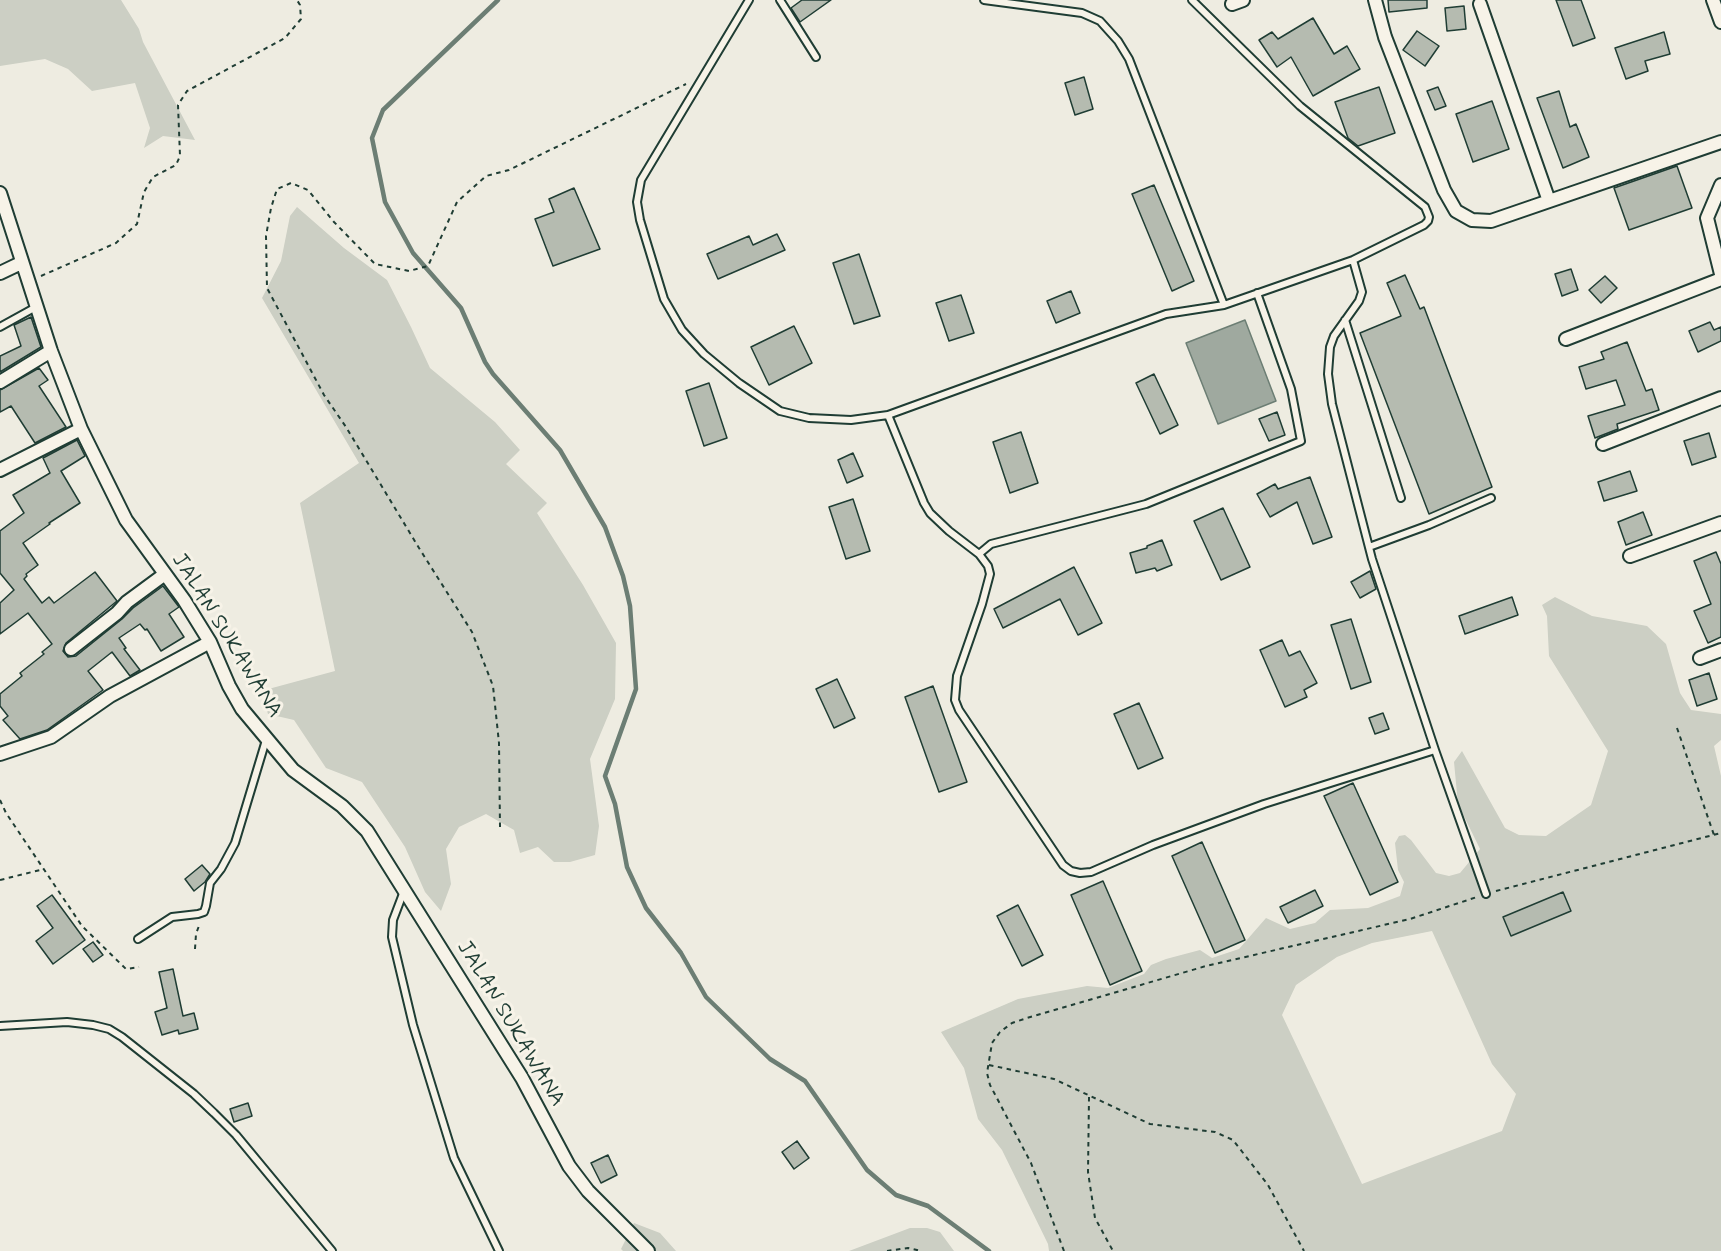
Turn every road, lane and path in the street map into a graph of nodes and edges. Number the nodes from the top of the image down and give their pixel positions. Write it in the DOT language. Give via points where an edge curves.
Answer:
graph roads {
  1 [pos="297,0"];
  2 [pos="749,0"];
  3 [pos="780,0"];
  4 [pos="984,0"];
  5 [pos="1192,0"];
  6 [pos="1376,0"];
  7 [pos="1713,0"];
  8 [pos="1480,4"];
  9 [pos="1721,22"];
  10 [pos="816,57"];
  11 [pos="702,76"];
  12 [pos="1721,142"];
  13 [pos="1721,185"];
  14 [pos="0,193"];
  15 [pos="1549,201"];
  16 [pos="1353,260"];
  17 [pos="21,263"];
  18 [pos="0,273"];
  19 [pos="1721,276"];
  20 [pos="28,282"];
  21 [pos="1257,293"];
  22 [pos="1224,305"];
  23 [pos="37,307"];
  24 [pos="1345,320"];
  25 [pos="0,327"];
  26 [pos="1566,339"];
  27 [pos="51,351"];
  28 [pos="0,382"];
  29 [pos="1721,398"];
  30 [pos="888,415"];
  31 [pos="81,429"];
  32 [pos="1603,444"];
  33 [pos="0,470"];
  34 [pos="1401,498"];
  35 [pos="1491,498"];
  36 [pos="1721,523"];
  37 [pos="1369,547"];
  38 [pos="979,554"];
  39 [pos="1630,556"];
  40 [pos="165,574"];
  41 [pos="210,642"];
  42 [pos="71,649"];
  43 [pos="1721,650"];
  44 [pos="1700,658"];
  45 [pos="1677,728"];
  46 [pos="266,739"];
  47 [pos="1435,750"];
  48 [pos="0,753"];
  49 [pos="0,800"];
  50 [pos="500,827"];
  51 [pos="1721,833"];
  52 [pos="1714,835"];
  53 [pos="44,869"];
  54 [pos="0,880"];
  55 [pos="404,891"];
  56 [pos="1486,894"];
  57 [pos="204,912"];
  58 [pos="138,939"];
  59 [pos="195,949"];
  60 [pos="139,967"];
  61 [pos="0,1026"];
  62 [pos="988,1065"];
  63 [pos="1089,1095"];
  64 [pos="332,1251"];
  65 [pos="500,1251"];
  66 [pos="648,1251"];
  67 [pos="887,1251"];
  68 [pos="921,1251"];
  69 [pos="1064,1251"];
  70 [pos="1113,1251"];
  71 [pos="1304,1251"];
  1 -- 20 [label="path" via="301,19 285,38 187,91 178,105 180,156 176,165 153,177 144,192 137,224 116,243"];
  2 -- 11 [label="lane"];
  3 -- 10 [label="lane"];
  4 -- 22 [label="lane" via="1082,13 1100,21 1118,41 1129,59"];
  5 -- 16 [label="lane" via="1300,106 1425,207 1429,217 1424,225"];
  6 -- 15 [label="street" via="1385,37 1435,168 1456,211 1472,220 1491,222"];
  7 -- 9 [label="street"];
  8 -- 15 [label="street"];
  11 -- 30 [label="lane" via="641,180 638,192 640,220 673,317 704,354 780,411 834,420"];
  11 -- 50 [label="path" via="509,170 486,176 458,202 428,266 409,271 375,264 308,190 291,183 277,189 271,208 266,236 267,288 324,395 472,632 493,686 499,743"];
  12 -- 15 [label="street"];
  13 -- 19 [label="street" via="1707,218"];
  14 -- 17 [label="street, JALAN SUKAWANA"];
  16 -- 21 [label="lane"];
  16 -- 24 [label="lane" via="1362,292"];
  17 -- 18 [label="street"];
  17 -- 20 [label="street, JALAN SUKAWANA"];
  19 -- 26 [label="street"];
  20 -- 23 [label="street, JALAN SUKAWANA"];
  21 -- 22 [label="lane"];
  21 -- 38 [label="lane" via="1291,389 1301,441 1146,504 991,544"];
  22 -- 30 [label="lane" via="1158,317"];
  23 -- 25 [label="lane"];
  23 -- 27 [label="street, JALAN SUKAWANA"];
  24 -- 34 [label="lane"];
  24 -- 37 [label="lane" via="1330,347 1330,388"];
  27 -- 28 [label="street"];
  27 -- 31 [label="street, JALAN SUKAWANA"];
  29 -- 32 [label="street"];
  30 -- 38 [label="lane" via="930,513"];
  31 -- 33 [label="street"];
  31 -- 40 [label="street, JALAN SUKAWANA" via="126,520"];
  35 -- 37 [label="lane"];
  36 -- 39 [label="street"];
  37 -- 47 [label="lane"];
  38 -- 47 [label="lane" via="990,574 989,581 957,676 956,700 1063,865 1071,871 1091,872 1264,804"];
  40 -- 41 [label="street, JALAN SUKAWANA"];
  40 -- 42 [label="street"];
  41 -- 46 [label="street, JALAN SUKAWANA" via="242,709"];
  41 -- 48 [label="street" via="110,696 51,737"];
  43 -- 44 [label="street"];
  45 -- 52 [label="path"];
  46 -- 55 [label="street, JALAN SUKAWANA" via="302,778 360,822"];
  46 -- 57 [label="lane" via="235,843 210,883"];
  47 -- 56 [label="lane"];
  49 -- 53 [label="path"];
  51 -- 52 [label="path"];
  52 -- 56 [label="path"];
  53 -- 54 [label="path"];
  53 -- 60 [label="path" via="82,926 126,969"];
  55 -- 65 [label="lane" via="395,911 392,937 413,1025 454,1158"];
  55 -- 66 [label="street, JALAN SUKAWANA" via="522,1078 569,1166 588,1191"];
  56 -- 62 [label="path" via="1410,919 1215,963 1012,1023 992,1042"];
  57 -- 58 [label="lane" via="172,917"];
  57 -- 59 [label="path"];
  61 -- 64 [label="lane" via="75,1023 109,1029 122,1037 185,1087 236,1135"];
  62 -- 63 [label="path" via="1054,1079"];
  62 -- 69 [label="path" via="990,1085 1032,1163"];
  63 -- 70 [label="path" via="1088,1172 1095,1218"];
  63 -- 71 [label="path" via="1150,1124 1215,1132 1233,1140 1268,1185"];
  67 -- 68 [label="path"];
}
